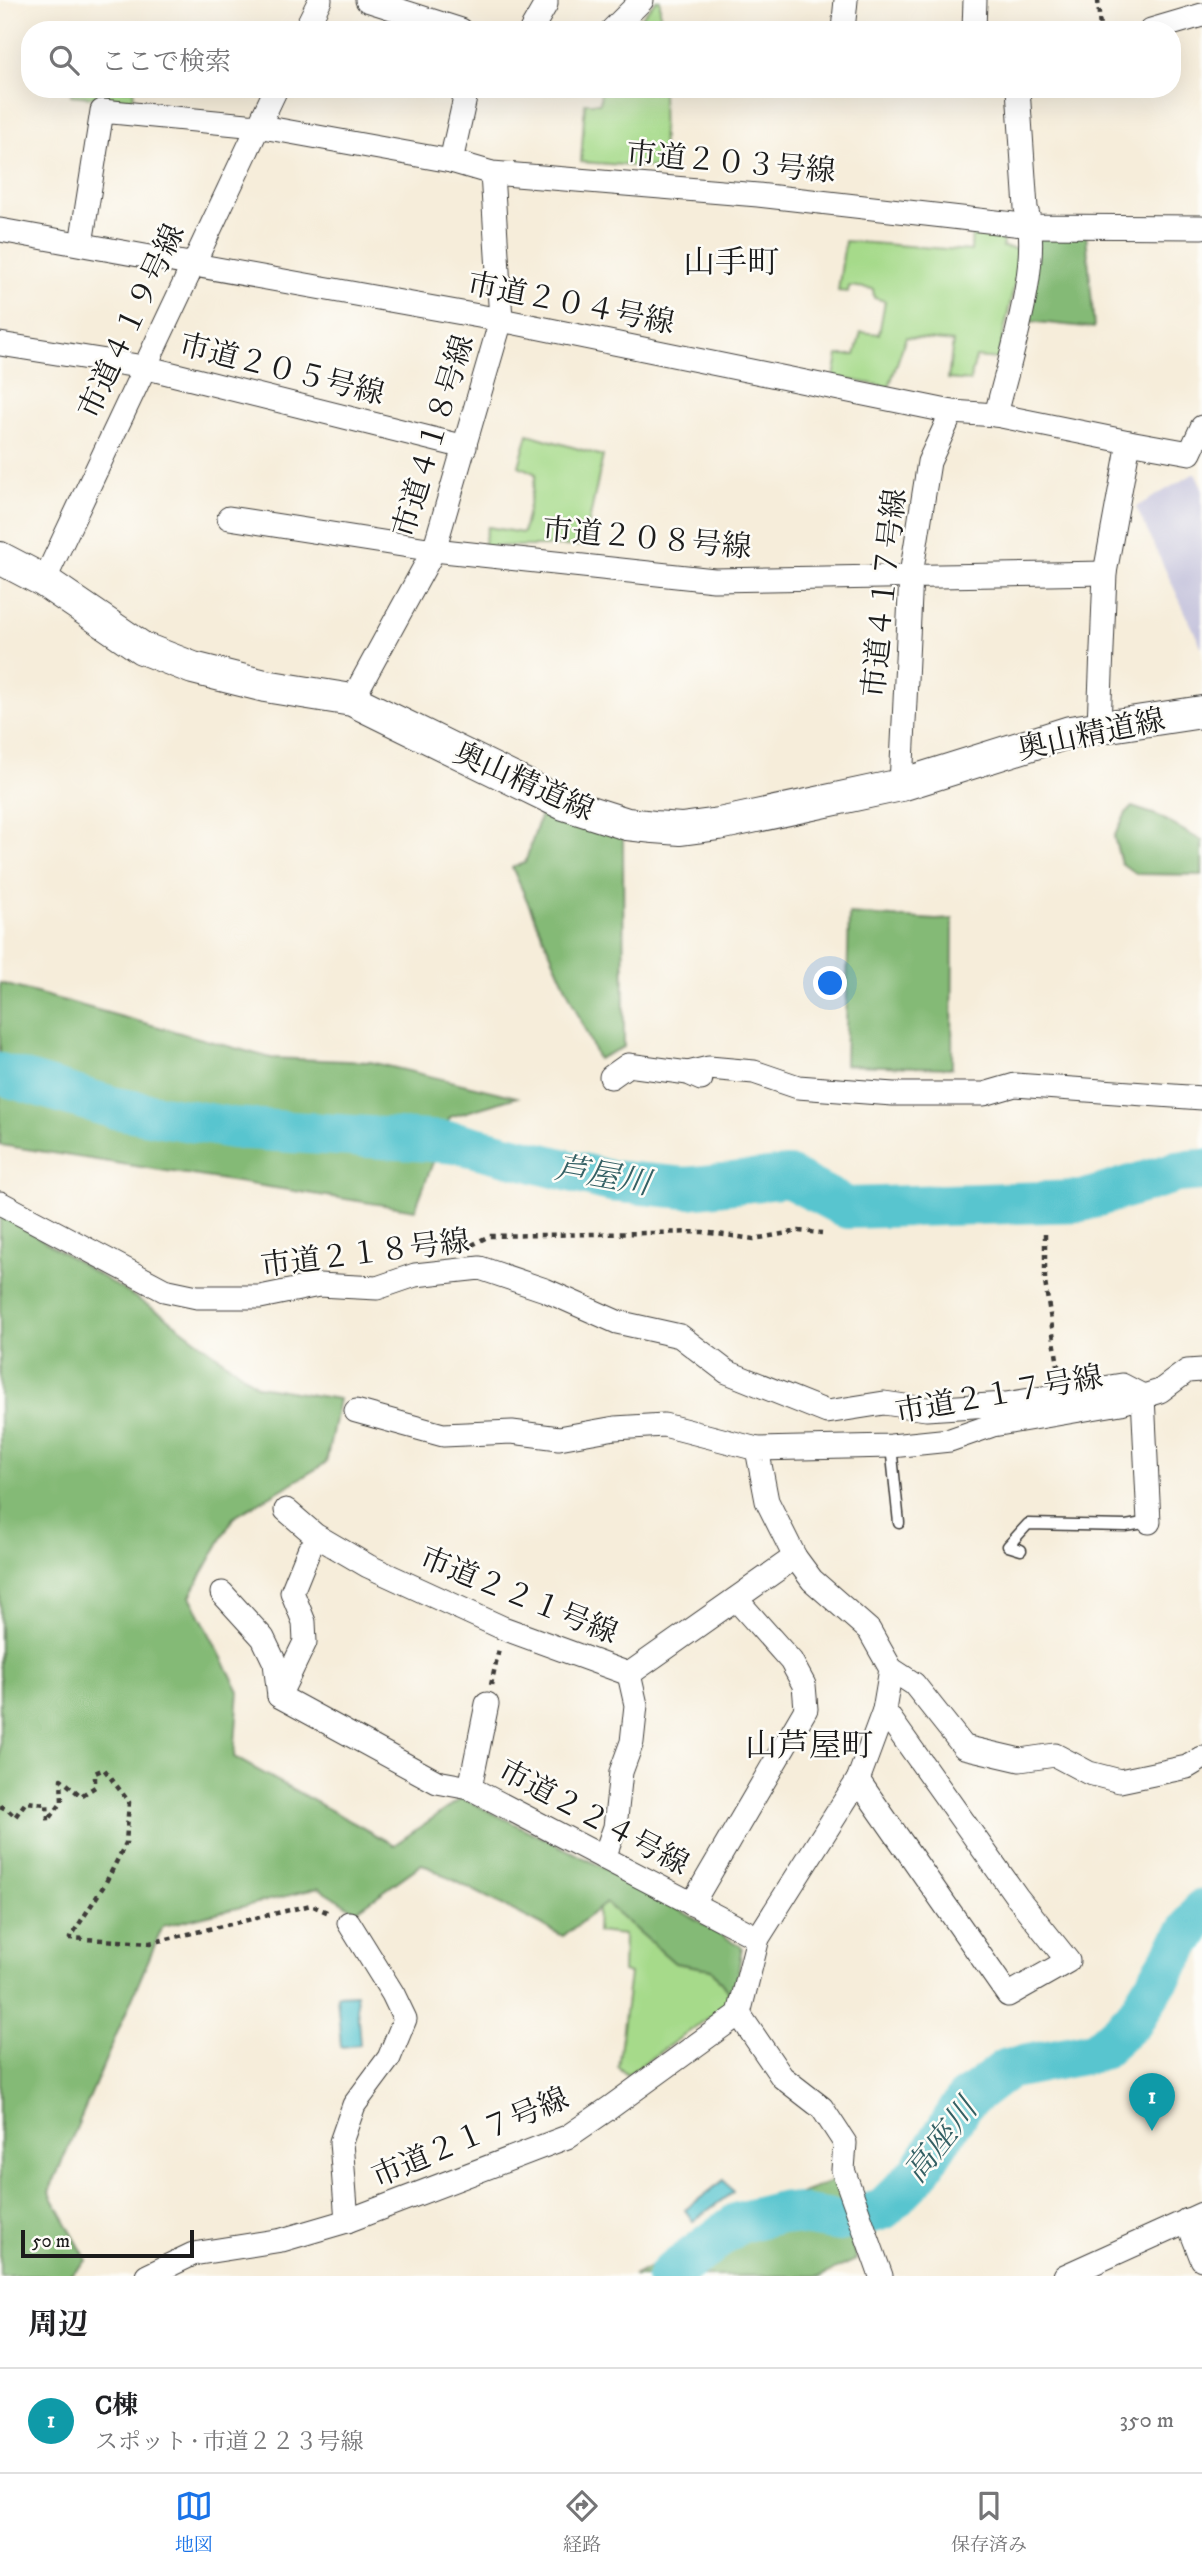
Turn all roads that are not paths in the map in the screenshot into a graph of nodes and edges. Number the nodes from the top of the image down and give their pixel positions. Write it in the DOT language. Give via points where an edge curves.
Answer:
graph roads {
  1 [pos="320,0"];
  2 [pos="367,0"];
  3 [pos="546,0"];
  4 [pos="642,0"];
  5 [pos="846,0"];
  6 [pos="975,0"];
  7 [pos="1202,15"];
  8 [pos="310,21"];
  9 [pos="433,21"];
  10 [pos="536,21"];
  11 [pos="621,21"];
  12 [pos="844,21"];
  13 [pos="974,21"];
  14 [pos="1181,21"];
  15 [pos="271,98"];
  16 [pos="465,98"];
  17 [pos="1019,98"];
  18 [pos="257,125"];
  19 [pos="451,161"];
  20 [pos="492,173"];
  21 [pos="1032,226"];
  22 [pos="1202,227"];
  23 [pos="0,230"];
  24 [pos="81,244"];
  25 [pos="192,265"];
  26 [pos="501,320"];
  27 [pos="0,344"];
  28 [pos="144,367"];
  29 [pos="952,412"];
  30 [pos="996,415"];
  31 [pos="1202,427"];
  32 [pos="1129,442"];
  33 [pos="465,447"];
  34 [pos="229,518"];
  35 [pos="434,550"];
  36 [pos="0,558"];
  37 [pos="1105,573"];
  38 [pos="911,575"];
  39 [pos="44,581"];
  40 [pos="352,700"];
  41 [pos="1202,712"];
  42 [pos="1099,725"];
  43 [pos="901,785"];
  44 [pos="611,1077"];
  45 [pos="1202,1098"];
  46 [pos="0,1203"];
  47 [pos="1202,1370"];
  48 [pos="1143,1396"];
  49 [pos="356,1411"];
  50 [pos="891,1446"];
  51 [pos="758,1449"];
  52 [pos="286,1510"];
  53 [pos="1149,1522"];
  54 [pos="899,1523"];
  55 [pos="309,1550"];
  56 [pos="1021,1550"];
  57 [pos="796,1557"];
  58 [pos="222,1593"];
  59 [pos="736,1599"];
  60 [pos="891,1669"];
  61 [pos="629,1674"];
  62 [pos="273,1693"];
  63 [pos="486,1704"];
  64 [pos="884,1710"];
  65 [pos="1202,1758"];
  66 [pos="858,1780"];
  67 [pos="470,1788"];
  68 [pos="604,1858"];
  69 [pos="692,1904"];
  70 [pos="349,1923"];
  71 [pos="758,1938"];
  72 [pos="739,2014"];
  73 [pos="1195,2217"];
  74 [pos="347,2221"];
  75 [pos="1202,2259"];
  76 [pos="147,2276"];
  77 [pos="881,2276"];
  78 [pos="1065,2276"];
  1 -- 8 [label="street"];
  2 -- 9 [label="street"];
  3 -- 10 [label="street"];
  4 -- 11 [label="street"];
  5 -- 12 [label="street"];
  6 -- 13 [label="street"];
  7 -- 14 [label="street"];
  15 -- 18 [label="street, 市道４１９号線"];
  16 -- 19 [label="street"];
  17 -- 21 [label="street" via="1026,208"];
  18 -- 19 [label="street, 市道２０３号線"];
  18 -- 24 [label="street, 市道２０３号線" via="102,111"];
  18 -- 25 [label="street, 市道４１９号線"];
  19 -- 20 [label="street, 市道２０３号線"];
  20 -- 21 [label="street, 市道２０３号線" via="758,195"];
  20 -- 26 [label="street, 市道４１８号線"];
  21 -- 22 [label="street, 市道２０３号線"];
  21 -- 30 [label="street" via="1029,276"];
  23 -- 24 [label="street, 市道２０４号線"];
  24 -- 25 [label="street, 市道２０４号線"];
  25 -- 26 [label="street, 市道２０４号線"];
  25 -- 28 [label="street, 市道４１９号線"];
  26 -- 29 [label="street, 市道２０４号線"];
  26 -- 33 [label="street, 市道４１８号線"];
  27 -- 28 [label="street, 市道２０５号線"];
  28 -- 33 [label="street, 市道２０５号線"];
  28 -- 39 [label="street, 市道４１９号線"];
  29 -- 30 [label="street, 市道２０４号線"];
  29 -- 38 [label="street, 市道４１７号線" via="929,462"];
  30 -- 32 [label="street, 市道２０４号線"];
  31 -- 32 [label="street, 市道２０４号線" via="1190,453"];
  32 -- 37 [label="street"];
  33 -- 35 [label="street, 市道４１８号線"];
  34 -- 35 [label="street, 市道２０８号線"];
  35 -- 38 [label="street, 市道２０８号線" via="714,580"];
  35 -- 40 [label="street, 市道４１８号線"];
  36 -- 39 [label="main road, 奥山精道線"];
  37 -- 38 [label="street, 市道２０８号線"];
  37 -- 42 [label="street"];
  38 -- 43 [label="street, 市道４１７号線"];
  39 -- 40 [label="main road, 奥山精道線" via="142,648 193,668"];
  40 -- 43 [label="main road, 奥山精道線" via="564,804 627,824 681,829 719,824"];
  41 -- 42 [label="main road, 奥山精道線"];
  42 -- 43 [label="main road, 奥山精道線"];
  44 -- 45 [label="street" via="628,1065 688,1073 709,1068 754,1072 798,1087 893,1094 984,1094 1016,1085"];
  46 -- 48 [label="street, 市道２１８号線" via="164,1290 197,1297 260,1297 319,1285 377,1288 415,1275 480,1268 617,1322 680,1336 727,1372 827,1412 884,1403 926,1409 1006,1404 1122,1385"];
  47 -- 48 [label="street, 市道２１７号線" via="1187,1371 1160,1391"];
  48 -- 50 [label="street, 市道２１７号線" via="1121,1404 993,1425 950,1440"];
  48 -- 53 [label="street"];
  49 -- 51 [label="street, 市道２１７号線" via="443,1435 512,1432 559,1438 664,1425"];
  50 -- 51 [label="street, 市道２１７号線"];
  50 -- 54 [label="lane"];
  51 -- 57 [label="street" via="767,1501"];
  52 -- 61 [label="street, 市道２２１号線" via="315,1535 369,1566 503,1628"];
  53 -- 56 [label="lane" via="1126,1526 1028,1524 1008,1546"];
  55 -- 62 [label="street" via="292,1592 304,1622 305,1642"];
  57 -- 59 [label="street, 市道２２１号線"];
  57 -- 60 [label="street" via="812,1580 869,1630"];
  58 -- 62 [label="street" via="263,1638 275,1663"];
  59 -- 61 [label="street, 市道２２１号線"];
  59 -- 69 [label="street" via="791,1661 804,1685 806,1709"];
  60 -- 64 [label="street"];
  60 -- 65 [label="street" via="914,1684 964,1747 1020,1760 1055,1755 1088,1773 1120,1782 1187,1767"];
  61 -- 68 [label="street" via="636,1706 632,1742 621,1772 615,1827"];
  62 -- 67 [label="street" via="437,1782"];
  63 -- 67 [label="street, 市道２２４号線"];
  64 -- 66 [label="street"];
  64 -- 66 [label="street" via="1068,1961 1008,1995"];
  66 -- 71 [label="street"];
  67 -- 68 [label="street, 市道２２４号線"];
  68 -- 69 [label="street, 市道２２４号線"];
  69 -- 71 [label="street, 市道２２４号線"];
  70 -- 74 [label="street" via="405,2019 389,2058 354,2105 341,2142"];
  71 -- 72 [label="street"];
  72 -- 74 [label="street, 市道２１７号線" via="567,2137"];
  72 -- 77 [label="street" via="782,2077 822,2108 845,2143 843,2170"];
  73 -- 75 [label="street"];
  73 -- 78 [label="street"];
  74 -- 76 [label="street, 市道２１７号線" via="282,2240 193,2254"];
}
